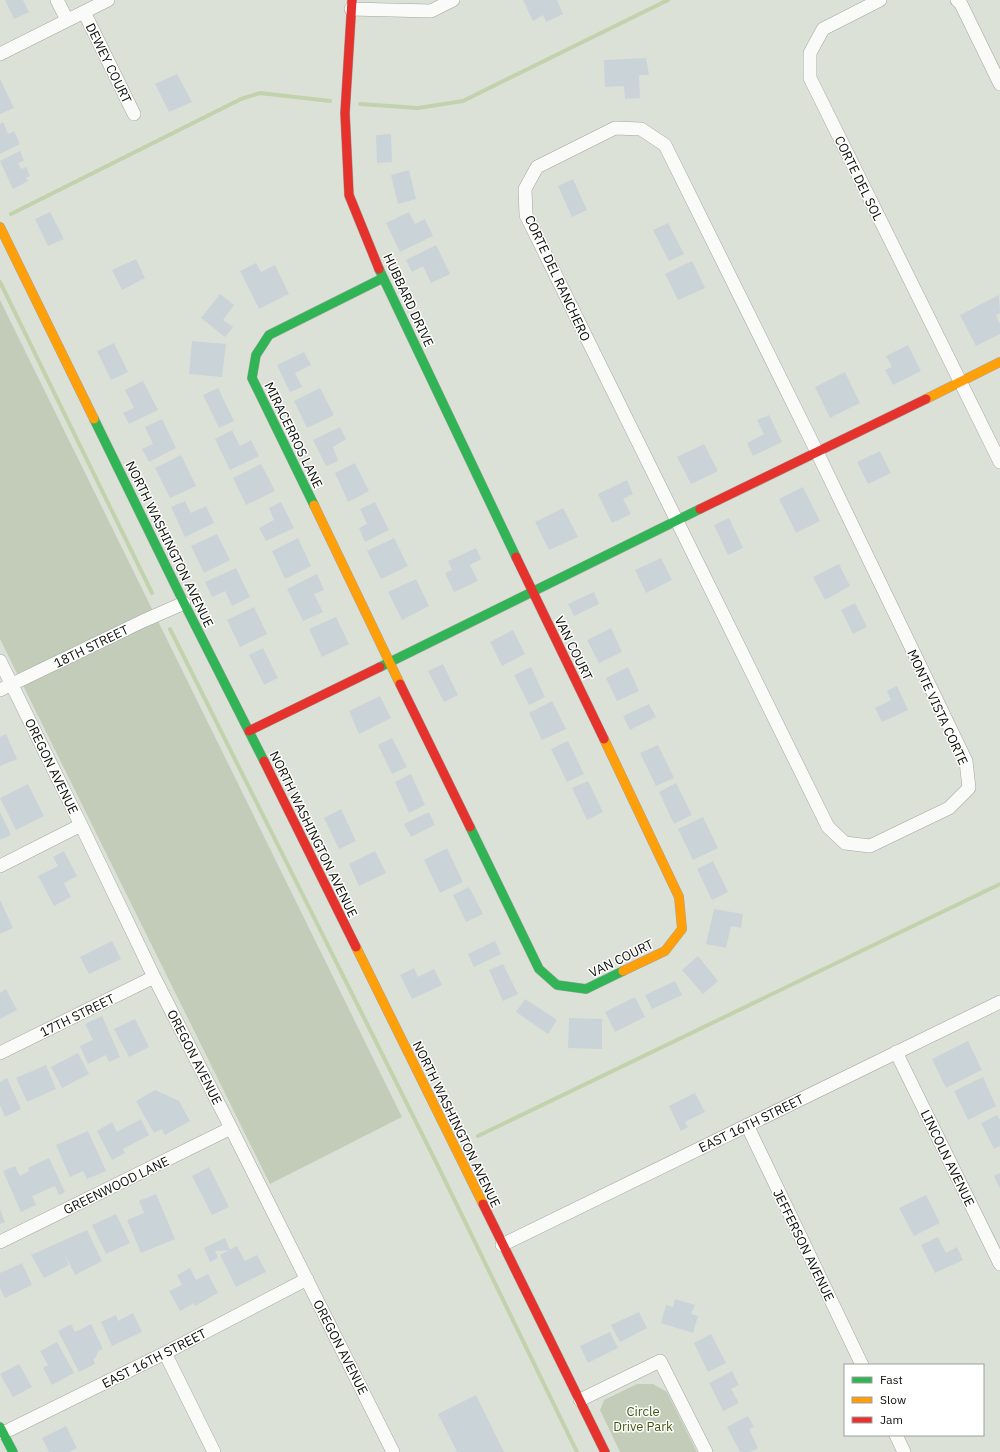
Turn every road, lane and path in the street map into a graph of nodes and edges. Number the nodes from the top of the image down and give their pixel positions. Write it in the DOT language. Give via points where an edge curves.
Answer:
graph roads {
  1 [pos="57,0"];
  2 [pos="108,0"];
  3 [pos="453,0"];
  4 [pos="880,0"];
  5 [pos="957,0"];
  6 [pos="352,5"];
  7 [pos="84,12"];
  8 [pos="68,20"];
  9 [pos="0,54"];
  10 [pos="1000,84"];
  11 [pos="134,114"];
  12 [pos="0,227"];
  13 [pos="383,278"];
  14 [pos="1000,362"];
  15 [pos="961,381"];
  16 [pos="817,452"];
  17 [pos="1000,462"];
  18 [pos="676,521"];
  19 [pos="532,592"];
  20 [pos="184,603"];
  21 [pos="0,661"];
  22 [pos="389,662"];
  23 [pos="12,684"];
  24 [pos="0,690"];
  25 [pos="249,731"];
  26 [pos="81,825"];
  27 [pos="0,866"];
  28 [pos="154,976"];
  29 [pos="1000,1002"];
  30 [pos="896,1052"];
  31 [pos="0,1053"];
  32 [pos="746,1125"];
  33 [pos="231,1128"];
  34 [pos="0,1242"];
  35 [pos="502,1245"];
  36 [pos="1000,1264"];
  37 [pos="307,1279"];
  38 [pos="165,1353"];
  39 [pos="862,1364"];
  40 [pos="580,1400"];
  41 [pos="1,1431"];
  42 [pos="896,1436"];
  43 [pos="13,1452"];
  44 [pos="214,1452"];
  45 [pos="393,1452"];
  46 [pos="605,1452"];
  47 [pos="706,1452"];
  48 [pos="904,1452"];
  1 -- 8 [label="street"];
  2 -- 7 [label="street"];
  3 -- 6 [label="street" via="430,11"];
  4 -- 15 [label="street, CORTE DEL SOL" via="823,29 810,53 810,78"];
  5 -- 10 [label="street"];
  6 -- 13 [label="street, HUBBARD DRIVE" via="345,113 349,195"];
  7 -- 8 [label="street"];
  7 -- 11 [label="street, DEWEY COURT"];
  8 -- 9 [label="street"];
  12 -- 20 [label="street, NORTH WASHINGTON AVENUE"];
  13 -- 19 [label="street, HUBBARD DRIVE"];
  13 -- 22 [label="street, MIRACERROS LANE" via="269,334 256,355 252,378"];
  14 -- 15 [label="street"];
  15 -- 16 [label="street"];
  15 -- 17 [label="street, CORTE DEL SOL"];
  16 -- 18 [label="street"];
  16 -- 18 [label="street, MONTE VISTA CORTE" via="966,761 969,788 948,808 870,846 845,843 828,827"];
  16 -- 18 [label="street, CORTE DEL RANCHERO" via="665,145 641,129 615,128 581,144 537,167 524,189 526,215"];
  18 -- 19 [label="street"];
  19 -- 22 [label="street"];
  19 -- 22 [label="street, VAN COURT" via="679,897 682,929 665,951 659,954 586,989 557,985 539,969"];
  20 -- 23 [label="street, 18TH STREET"];
  20 -- 25 [label="street, NORTH WASHINGTON AVENUE"];
  21 -- 23 [label="street, OREGON AVENUE"];
  22 -- 25 [label="street"];
  23 -- 24 [label="street, 18TH STREET"];
  23 -- 26 [label="street, OREGON AVENUE"];
  25 -- 35 [label="street, NORTH WASHINGTON AVENUE"];
  26 -- 27 [label="street"];
  26 -- 28 [label="street, OREGON AVENUE"];
  28 -- 31 [label="street, 17TH STREET"];
  28 -- 33 [label="street, OREGON AVENUE"];
  29 -- 30 [label="street, EAST 16TH STREET"];
  30 -- 32 [label="street, EAST 16TH STREET"];
  30 -- 36 [label="street, LINCOLN AVENUE"];
  32 -- 35 [label="street, EAST 16TH STREET"];
  32 -- 39 [label="street, JEFFERSON AVENUE"];
  33 -- 34 [label="street, GREENWOOD LANE"];
  33 -- 37 [label="street, OREGON AVENUE"];
  35 -- 40 [label="street, NORTH WASHINGTON AVENUE"];
  37 -- 38 [label="street, EAST 16TH STREET"];
  37 -- 45 [label="street, OREGON AVENUE"];
  38 -- 41 [label="street, EAST 16TH STREET"];
  38 -- 44 [label="street"];
  40 -- 46 [label="street, NORTH WASHINGTON AVENUE"];
  40 -- 47 [label="street" via="660,1361"];
  41 -- 43 [label="street"];
  42 -- 48 [label="street"];
}
